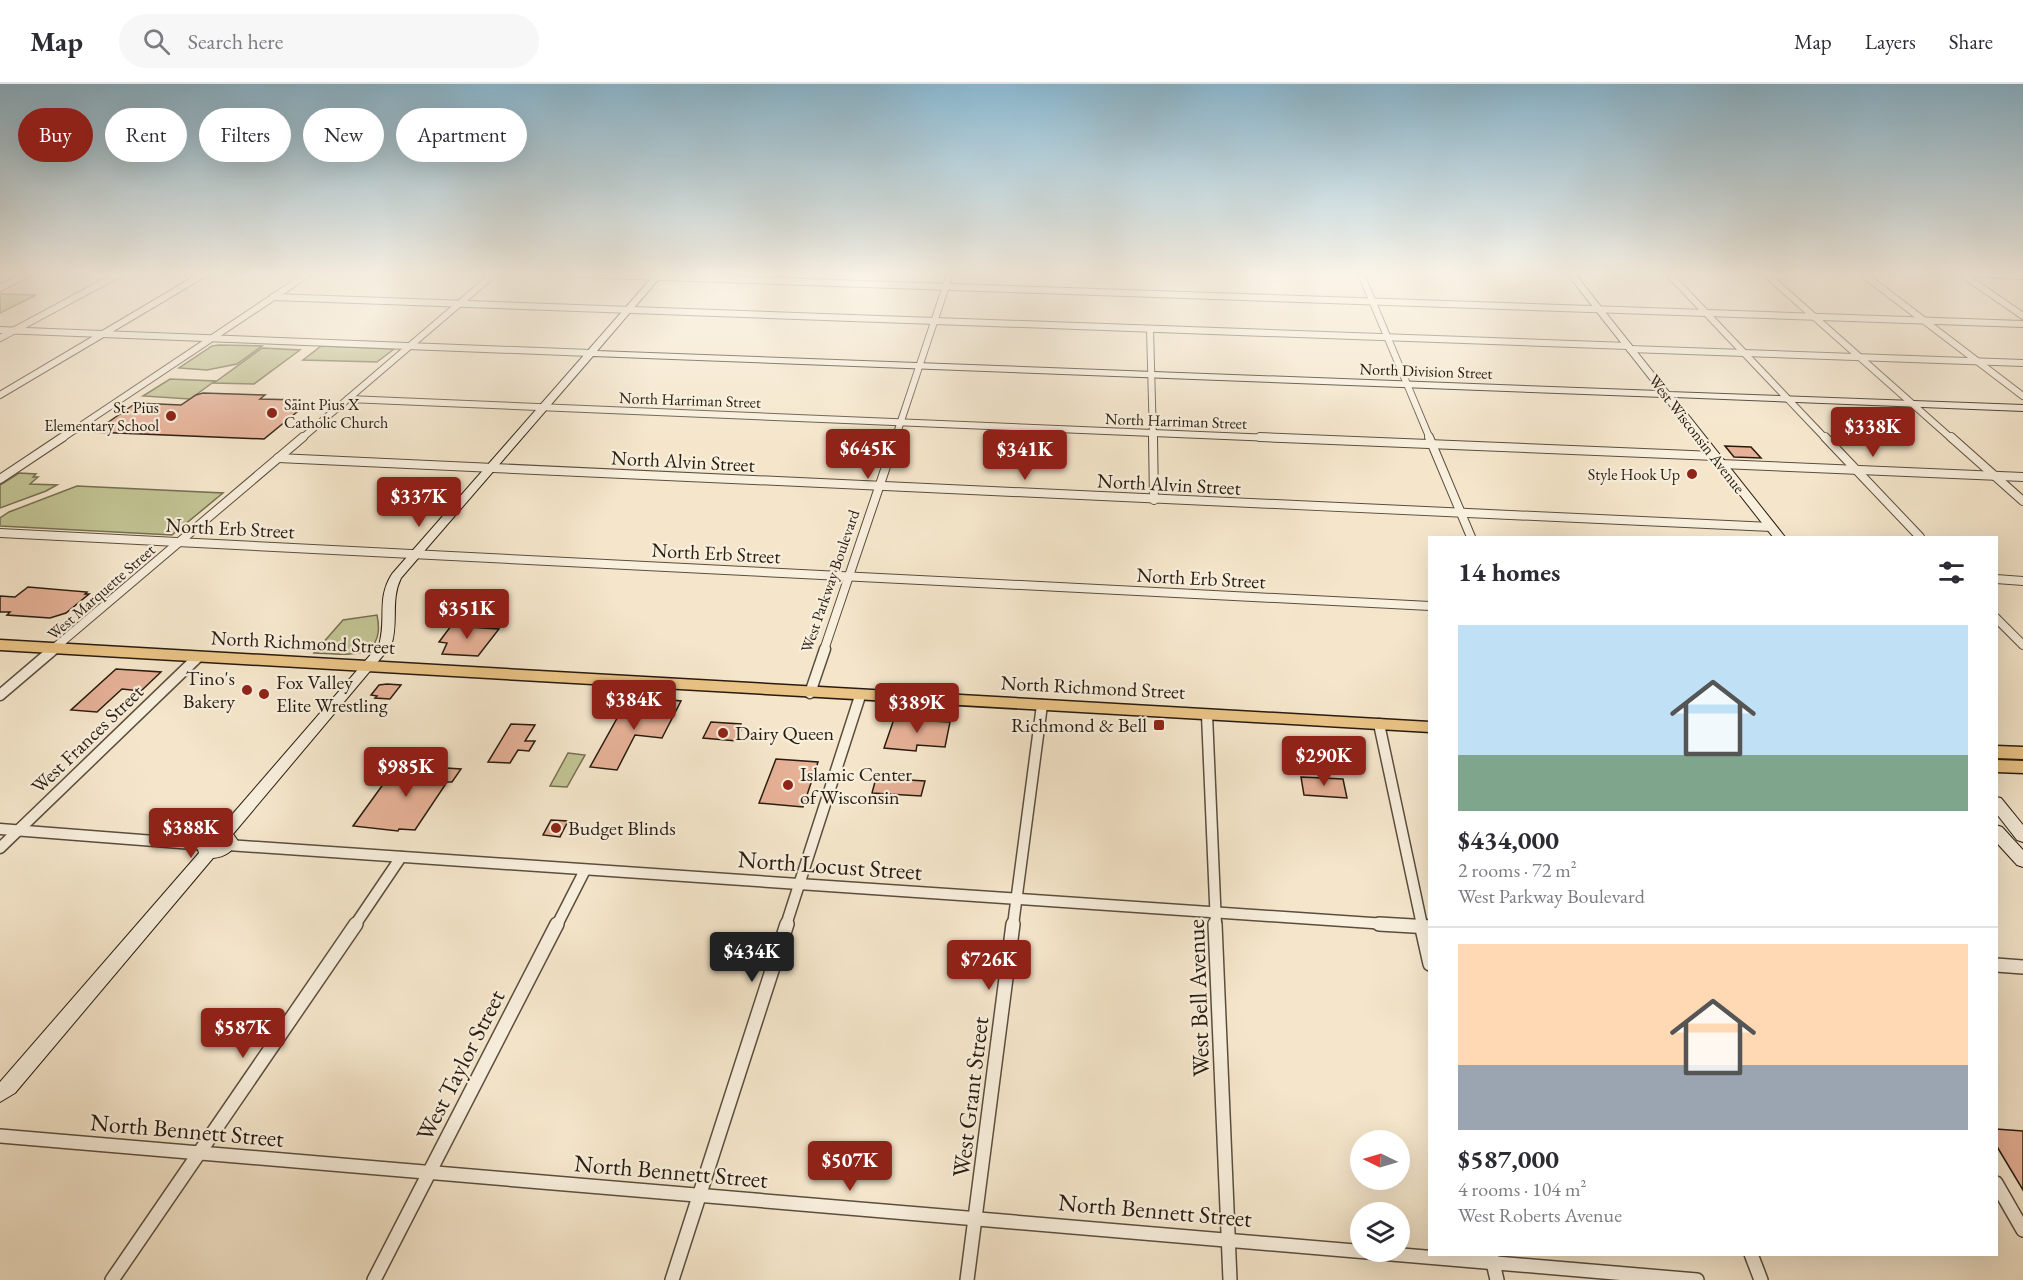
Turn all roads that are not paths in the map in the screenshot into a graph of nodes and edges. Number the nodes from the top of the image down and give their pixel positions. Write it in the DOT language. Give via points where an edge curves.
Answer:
graph roads {
  1 [pos="1150,329"];
  2 [pos="0,330"];
  3 [pos="15,330"];
  4 [pos="110,330"];
  5 [pos="225,330"];
  6 [pos="429,330"];
  7 [pos="610,330"];
  8 [pos="931,330"];
  9 [pos="1174,330"];
  10 [pos="1385,330"];
  11 [pos="1615,330"];
  12 [pos="1722,330"];
  13 [pos="1829,330"];
  14 [pos="1937,330"];
  15 [pos="103,334"];
  16 [pos="1388,337"];
  17 [pos="0,338"];
  18 [pos="211,339"];
  19 [pos="409,347"];
  20 [pos="1629,347"];
  21 [pos="590,353"];
  22 [pos="1744,353"];
  23 [pos="1860,357"];
  24 [pos="1978,361"];
  25 [pos="2023,363"];
  26 [pos="919,366"];
  27 [pos="1151,375"];
  28 [pos="1408,386"];
  29 [pos="0,395"];
  30 [pos="1666,395"];
  31 [pos="2023,396"];
  32 [pos="348,399"];
  33 [pos="1788,400"];
  34 [pos="1913,404"];
  35 [pos="542,408"];
  36 [pos="2023,408"];
  37 [pos="900,422"];
  38 [pos="1152,433"];
  39 [pos="1432,444"];
  40 [pos="278,459"];
  41 [pos="1718,460"];
  42 [pos="489,469"];
  43 [pos="1856,470"];
  44 [pos="1994,476"];
  45 [pos="2023,477"];
  46 [pos="0,478"];
  47 [pos="879,487"];
  48 [pos="1154,500"];
  49 [pos="2023,501"];
  50 [pos="1461,513"];
  51 [pos="1771,527"];
  52 [pos="0,533"];
  53 [pos="1471,536"];
  54 [pos="1778,536"];
  55 [pos="1919,536"];
  56 [pos="179,542"];
  57 [pos="416,554"];
  58 [pos="848,577"];
  59 [pos="1998,579"];
  60 [pos="2023,581"];
  61 [pos="1428,606"];
  62 [pos="1998,620"];
  63 [pos="0,645"];
  64 [pos="2023,645"];
  65 [pos="56,649"];
  66 [pos="198,657"];
  67 [pos="367,667"];
  68 [pos="810,693"];
  69 [pos="0,695"];
  70 [pos="860,696"];
  71 [pos="1042,705"];
  72 [pos="1208,715"];
  73 [pos="1379,724"];
  74 [pos="1428,727"];
  75 [pos="1998,752"];
  76 [pos="2023,753"];
  77 [pos="1998,766"];
  78 [pos="2023,767"];
  79 [pos="1998,805"];
  80 [pos="0,829"];
  81 [pos="18,830"];
  82 [pos="1998,833"];
  83 [pos="2023,836"];
  84 [pos="225,841"];
  85 [pos="0,848"];
  86 [pos="207,849"];
  87 [pos="401,857"];
  88 [pos="2023,861"];
  89 [pos="585,870"];
  90 [pos="800,885"];
  91 [pos="1016,899"];
  92 [pos="1216,912"];
  93 [pos="1426,927"];
  94 [pos="1428,946"];
  95 [pos="1998,965"];
  96 [pos="2023,967"];
  97 [pos="4,1090"];
  98 [pos="0,1105"];
  99 [pos="0,1136"];
  100 [pos="198,1154"];
  101 [pos="429,1174"];
  102 [pos="1998,1186"];
  103 [pos="699,1196"];
  104 [pos="975,1218"];
  105 [pos="2023,1230"];
  106 [pos="1228,1239"];
  107 [pos="1428,1254"];
  108 [pos="1452,1256"];
  109 [pos="1752,1256"];
  110 [pos="1492,1259"];
  111 [pos="112,1280"];
  112 [pos="374,1280"];
  113 [pos="672,1280"];
  114 [pos="967,1280"];
  115 [pos="1230,1280"];
  116 [pos="1497,1280"];
  117 [pos="1697,1280"];
  118 [pos="1761,1280"];
  1 -- 27 [label="street"];
  2 -- 3 [label="street, North Division Street"];
  3 -- 15 [label="street, North Division Street"];
  3 -- 17 [label="street"];
  4 -- 15 [label="street"];
  5 -- 18 [label="street"];
  6 -- 19 [label="street, West Marquette Street"];
  7 -- 21 [label="street"];
  8 -- 26 [label="street, West Parkway Boulevard"];
  9 -- 16 [label="street"];
  10 -- 16 [label="street"];
  11 -- 20 [label="street, West Wisconsin Avenue"];
  12 -- 22 [label="street"];
  13 -- 23 [label="street"];
  14 -- 24 [label="street"];
  15 -- 18 [label="street, North Division Street"];
  15 -- 29 [label="street"];
  16 -- 20 [label="street"];
  16 -- 28 [label="street"];
  18 -- 19 [label="street, North Division Street"];
  18 -- 46 [label="street"];
  19 -- 21 [label="street, North Division Street"];
  19 -- 32 [label="street, West Marquette Street"];
  20 -- 22 [label="street"];
  20 -- 30 [label="street, West Wisconsin Avenue"];
  21 -- 26 [label="street, North Division Street"];
  21 -- 35 [label="street"];
  22 -- 23 [label="street"];
  22 -- 33 [label="street"];
  23 -- 24 [label="street"];
  23 -- 34 [label="street"];
  24 -- 25 [label="street"];
  24 -- 31 [label="street"];
  26 -- 27 [label="street, North Division Street"];
  26 -- 37 [label="street, West Parkway Boulevard"];
  27 -- 28 [label="street, North Division Street"];
  27 -- 38 [label="street"];
  28 -- 30 [label="street, North Division Street"];
  28 -- 39 [label="street"];
  30 -- 33 [label="street, North Division Street"];
  30 -- 41 [label="street, West Wisconsin Avenue"];
  32 -- 35 [label="street, North Harriman Street"];
  32 -- 40 [label="street, West Marquette Street"];
  33 -- 34 [label="street, North Division Street"];
  33 -- 43 [label="street"];
  34 -- 36 [label="street, North Division Street"];
  34 -- 44 [label="street"];
  35 -- 37 [label="street, North Harriman Street"];
  35 -- 42 [label="street"];
  37 -- 38 [label="street, North Harriman Street"];
  37 -- 47 [label="street, West Parkway Boulevard"];
  38 -- 39 [label="street, North Harriman Street"];
  38 -- 48 [label="street"];
  39 -- 41 [label="street, North Harriman Street"];
  39 -- 50 [label="street"];
  40 -- 42 [label="street, North Alvin Street"];
  40 -- 56 [label="street, West Marquette Street"];
  41 -- 43 [label="street, North Harriman Street"];
  41 -- 51 [label="street, West Wisconsin Avenue"];
  42 -- 47 [label="street, North Alvin Street"];
  42 -- 57 [label="street"];
  43 -- 44 [label="street, North Harriman Street"];
  43 -- 55 [label="street"];
  44 -- 45 [label="street, North Harriman Street"];
  44 -- 49 [label="street"];
  47 -- 48 [label="street, North Alvin Street"];
  47 -- 58 [label="street, West Parkway Boulevard"];
  48 -- 50 [label="street, North Alvin Street"];
  50 -- 51 [label="street, North Alvin Street"];
  50 -- 53 [label="street"];
  51 -- 54 [label="street, West Wisconsin Avenue"];
  52 -- 56 [label="street, North Erb Street"];
  56 -- 57 [label="street, North Erb Street"];
  56 -- 65 [label="street, West Marquette Street"];
  57 -- 58 [label="street, North Erb Street"];
  57 -- 67 [label="street" via="391,585 386,600 391,621 389,634 385,646"];
  58 -- 61 [label="street, North Erb Street"];
  58 -- 68 [label="street, West Parkway Boulevard"];
  59 -- 60 [label="street"];
  62 -- 64 [label="street"];
  63 -- 65 [label="main road, North Richmond Street"];
  65 -- 66 [label="main road, North Richmond Street"];
  65 -- 69 [label="street, West Marquette Street"];
  66 -- 67 [label="main road, North Richmond Street"];
  66 -- 81 [label="street, West Frances Street"];
  67 -- 68 [label="main road, North Richmond Street"];
  67 -- 84 [label="street"];
  68 -- 70 [label="main road, North Richmond Street"];
  70 -- 71 [label="main road, North Richmond Street"];
  70 -- 90 [label="street"];
  71 -- 72 [label="main road, North Richmond Street"];
  71 -- 91 [label="street, West Grant Street"];
  72 -- 73 [label="main road, North Richmond Street"];
  72 -- 92 [label="street, West Bell Avenue"];
  73 -- 74 [label="main road, North Richmond Street"];
  73 -- 93 [label="street"];
  75 -- 76 [label="main road"];
  77 -- 78 [label="main road"];
  79 -- 83 [label="street"];
  80 -- 81 [label="street"];
  81 -- 85 [label="street, West Frances Street"];
  81 -- 86 [label="street"];
  82 -- 88 [label="street"];
  84 -- 86 [label="street" via="212,840"];
  84 -- 87 [label="street, North Locust Street"];
  86 -- 97 [label="street"];
  87 -- 89 [label="street, North Locust Street"];
  87 -- 100 [label="street"];
  89 -- 90 [label="street, North Locust Street"];
  89 -- 101 [label="street, West Taylor Street"];
  90 -- 91 [label="street, North Locust Street"];
  90 -- 103 [label="street"];
  91 -- 92 [label="street, North Locust Street"];
  91 -- 104 [label="street, West Grant Street"];
  92 -- 93 [label="street, North Locust Street"];
  92 -- 106 [label="street, West Bell Avenue"];
  93 -- 94 [label="street"];
  95 -- 96 [label="street"];
  97 -- 98 [label="street"];
  99 -- 100 [label="street, North Bennett Street"];
  100 -- 101 [label="street, North Bennett Street"];
  100 -- 111 [label="street"];
  101 -- 103 [label="street, North Bennett Street"];
  101 -- 112 [label="street, West Taylor Street"];
  102 -- 105 [label="street"];
  103 -- 104 [label="street, North Bennett Street"];
  103 -- 113 [label="street"];
  104 -- 106 [label="street, North Bennett Street"];
  104 -- 114 [label="street, West Grant Street"];
  106 -- 107 [label="street, North Bennett Street"];
  106 -- 115 [label="street, West Bell Avenue"];
  108 -- 110 [label="street, North Bennett Street"];
  109 -- 118 [label="street"];
  110 -- 116 [label="street"];
  110 -- 117 [label="street, North Bennett Street"];
}
